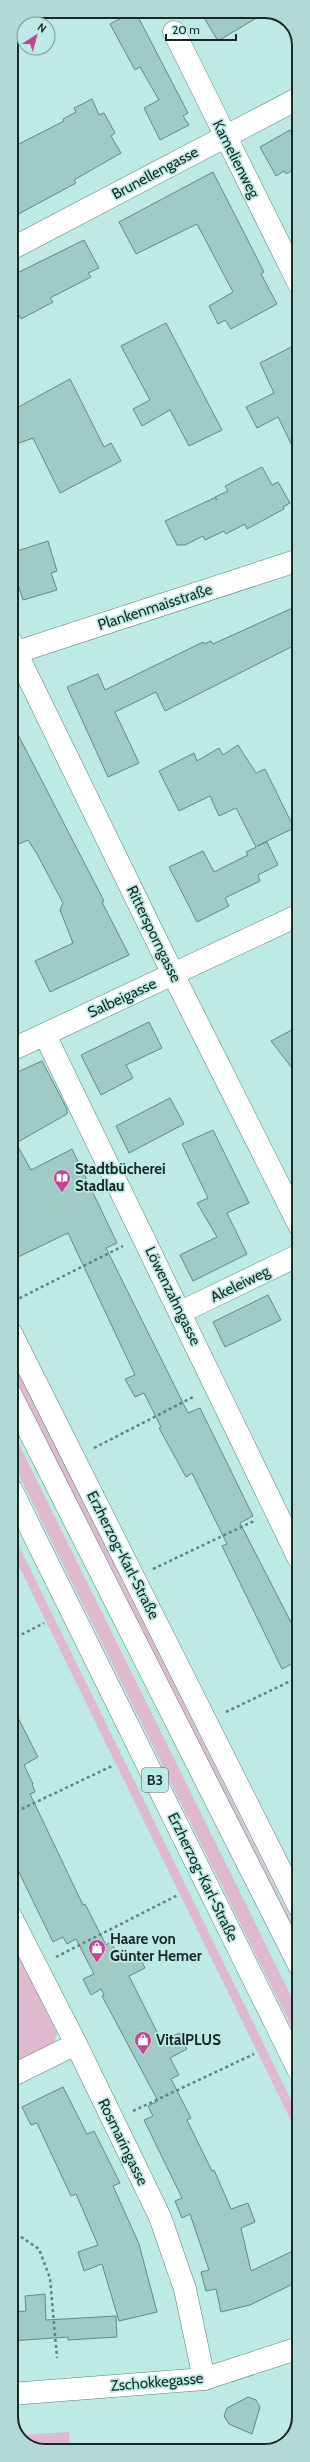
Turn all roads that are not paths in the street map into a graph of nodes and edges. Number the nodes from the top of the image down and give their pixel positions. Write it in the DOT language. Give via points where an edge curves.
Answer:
graph roads {
  1 [pos="174,32"];
  2 [pos="292,102"];
  3 [pos="224,137"];
  4 [pos="18,245"];
  5 [pos="292,270"];
  6 [pos="292,562"];
  7 [pos="18,647"];
  8 [pos="18,659"];
  9 [pos="292,918"];
  10 [pos="173,974"];
  11 [pos="44,1034"];
  12 [pos="18,1047"];
  13 [pos="292,1211"];
  14 [pos="292,1258"];
  15 [pos="181,1312"];
  16 [pos="18,1346"];
  17 [pos="18,1409"];
  18 [pos="18,1503"];
  19 [pos="292,1544"];
  20 [pos="292,1893"];
  21 [pos="18,1931"];
  22 [pos="292,1951"];
  23 [pos="76,2044"];
  24 [pos="292,2057"];
  25 [pos="18,2073"];
  26 [pos="292,2350"];
  27 [pos="204,2379"];
  28 [pos="18,2393"];
  1 -- 3 [label="street, Kamelienweg"];
  2 -- 3 [label="street, Brunellengasse"];
  3 -- 4 [label="street, Brunellengasse"];
  3 -- 5 [label="street, Kamelienweg"];
  6 -- 7 [label="street, Plankenmaisstraße"];
  8 -- 10 [label="street, Rittersporngasse"];
  9 -- 10 [label="street, Salbeigasse"];
  10 -- 11 [label="street, Salbeigasse"];
  10 -- 13 [label="street, Rittersporngasse"];
  11 -- 12 [label="street, Salbeigasse"];
  11 -- 15 [label="street, Löwenzahngasse"];
  14 -- 15 [label="street, Akeleiweg"];
  15 -- 19 [label="street, Löwenzahngasse"];
  16 -- 20 [label="street, Erzherzog-Karl-Straße"];
  17 -- 22 [label="street, Erzherzog-Karl-Straße"];
  18 -- 24 [label="street, Erzherzog-Karl-Straße / B3"];
  21 -- 23 [label="street, Rosmaringasse"];
  23 -- 25 [label="street"];
  23 -- 27 [label="street, Rosmaringasse" via="160,2217 185,2289"];
  26 -- 27 [label="street, Zschokkegasse"];
  27 -- 28 [label="street, Zschokkegasse"];
}
